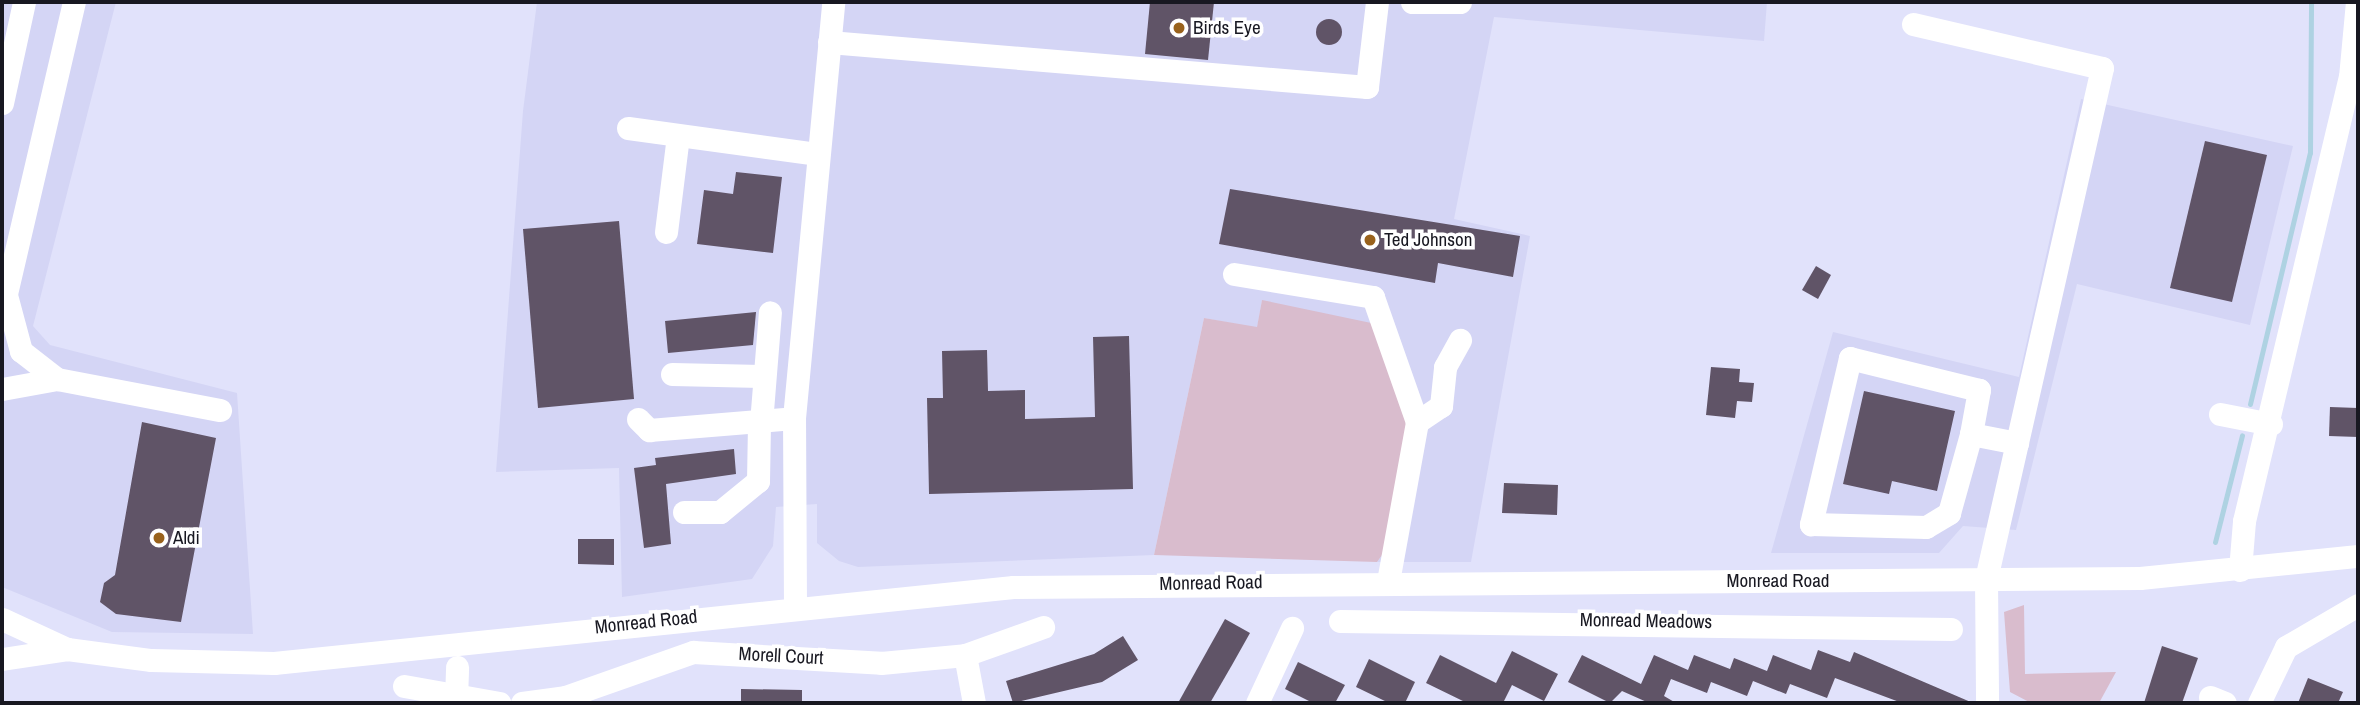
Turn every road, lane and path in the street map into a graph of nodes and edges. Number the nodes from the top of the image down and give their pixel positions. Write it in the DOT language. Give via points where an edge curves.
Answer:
graph roads {
  1 [pos="75,2"];
  2 [pos="833,2"];
  3 [pos="1377,2"];
  4 [pos="1412,2"];
  5 [pos="1460,2"];
  6 [pos="2357,2"];
  7 [pos="16,9"];
  8 [pos="1913,24"];
  9 [pos="829,42"];
  10 [pos="2,103"];
  11 [pos="628,128"];
  12 [pos="678,136"];
  13 [pos="818,154"];
  14 [pos="666,232"];
  15 [pos="1234,274"];
  16 [pos="4,303"];
  17 [pos="771,312"];
  18 [pos="1460,340"];
  19 [pos="672,374"];
  20 [pos="761,376"];
  21 [pos="57,379"];
  22 [pos="2,390"];
  23 [pos="220,410"];
  24 [pos="2220,414"];
  25 [pos="794,418"];
  26 [pos="638,419"];
  27 [pos="1417,422"];
  28 [pos="760,423"];
  29 [pos="2271,424"];
  30 [pos="1971,434"];
  31 [pos="2017,443"];
  32 [pos="684,512"];
  33 [pos="2358,556"];
  34 [pos="2240,570"];
  35 [pos="1986,579"];
  36 [pos="1388,581"];
  37 [pos="1553,581"];
  38 [pos="795,605"];
  39 [pos="2358,605"];
  40 [pos="2,619"];
  41 [pos="1554,619"];
  42 [pos="1340,621"];
  43 [pos="1043,627"];
  44 [pos="1292,628"];
  45 [pos="1951,629"];
  46 [pos="67,649"];
  47 [pos="965,655"];
  48 [pos="2,659"];
  49 [pos="457,667"];
  50 [pos="404,686"];
  51 [pos="456,699"];
  52 [pos="499,703"];
  53 [pos="522,703"];
  54 [pos="974,703"];
  55 [pos="1257,703"];
  56 [pos="1987,703"];
  57 [pos="2259,703"];
  1 -- 16 [label="street"];
  2 -- 9 [label="street"];
  3 -- 9 [label="street" via="1367,88"];
  4 -- 5 [label="street"];
  6 -- 29 [label="street" via="2350,77"];
  7 -- 10 [label="street"];
  8 -- 31 [label="street" via="2102,68"];
  9 -- 13 [label="street"];
  11 -- 12 [label="street"];
  12 -- 13 [label="street"];
  12 -- 14 [label="street"];
  13 -- 25 [label="street"];
  15 -- 27 [label="street" via="1373,297"];
  16 -- 21 [label="street" via="21,351"];
  17 -- 20 [label="street"];
  18 -- 27 [label="street" via="1445,367 1441,406"];
  19 -- 20 [label="street"];
  20 -- 28 [label="street"];
  21 -- 22 [label="street"];
  21 -- 23 [label="street"];
  24 -- 29 [label="street"];
  25 -- 28 [label="street"];
  25 -- 38 [label="street"];
  26 -- 28 [label="street" via="649,430"];
  27 -- 36 [label="street"];
  28 -- 32 [label="street" via="758,481 720,512"];
  29 -- 34 [label="street" via="2244,521"];
  30 -- 30 [label="street" via="1949,513 1926,527 1811,524 1850,358 1979,390"];
  30 -- 31 [label="street"];
  31 -- 35 [label="street"];
  33 -- 34 [label="street, Monread Road"];
  34 -- 35 [label="street, Monread Road"];
  35 -- 37 [label="street, Monread Road"];
  35 -- 56 [label="street"];
  36 -- 37 [label="street, Monread Road"];
  36 -- 38 [label="street, Monread Road" via="1013,587"];
  37 -- 41 [label="street"];
  38 -- 46 [label="street, Monread Road" via="274,663 151,660"];
  39 -- 57 [label="street" via="2286,647"];
  40 -- 46 [label="street, Monread Road"];
  41 -- 42 [label="street, Monread Meadows"];
  41 -- 45 [label="street, Monread Meadows"];
  43 -- 47 [label="street, Morell Court"];
  44 -- 55 [label="street"];
  46 -- 48 [label="street, Monread Road"];
  47 -- 53 [label="street, Morell Court" via="881,663 692,652 565,697"];
  47 -- 54 [label="street"];
  49 -- 51 [label="street"];
  50 -- 51 [label="street"];
  51 -- 52 [label="street"];
}
